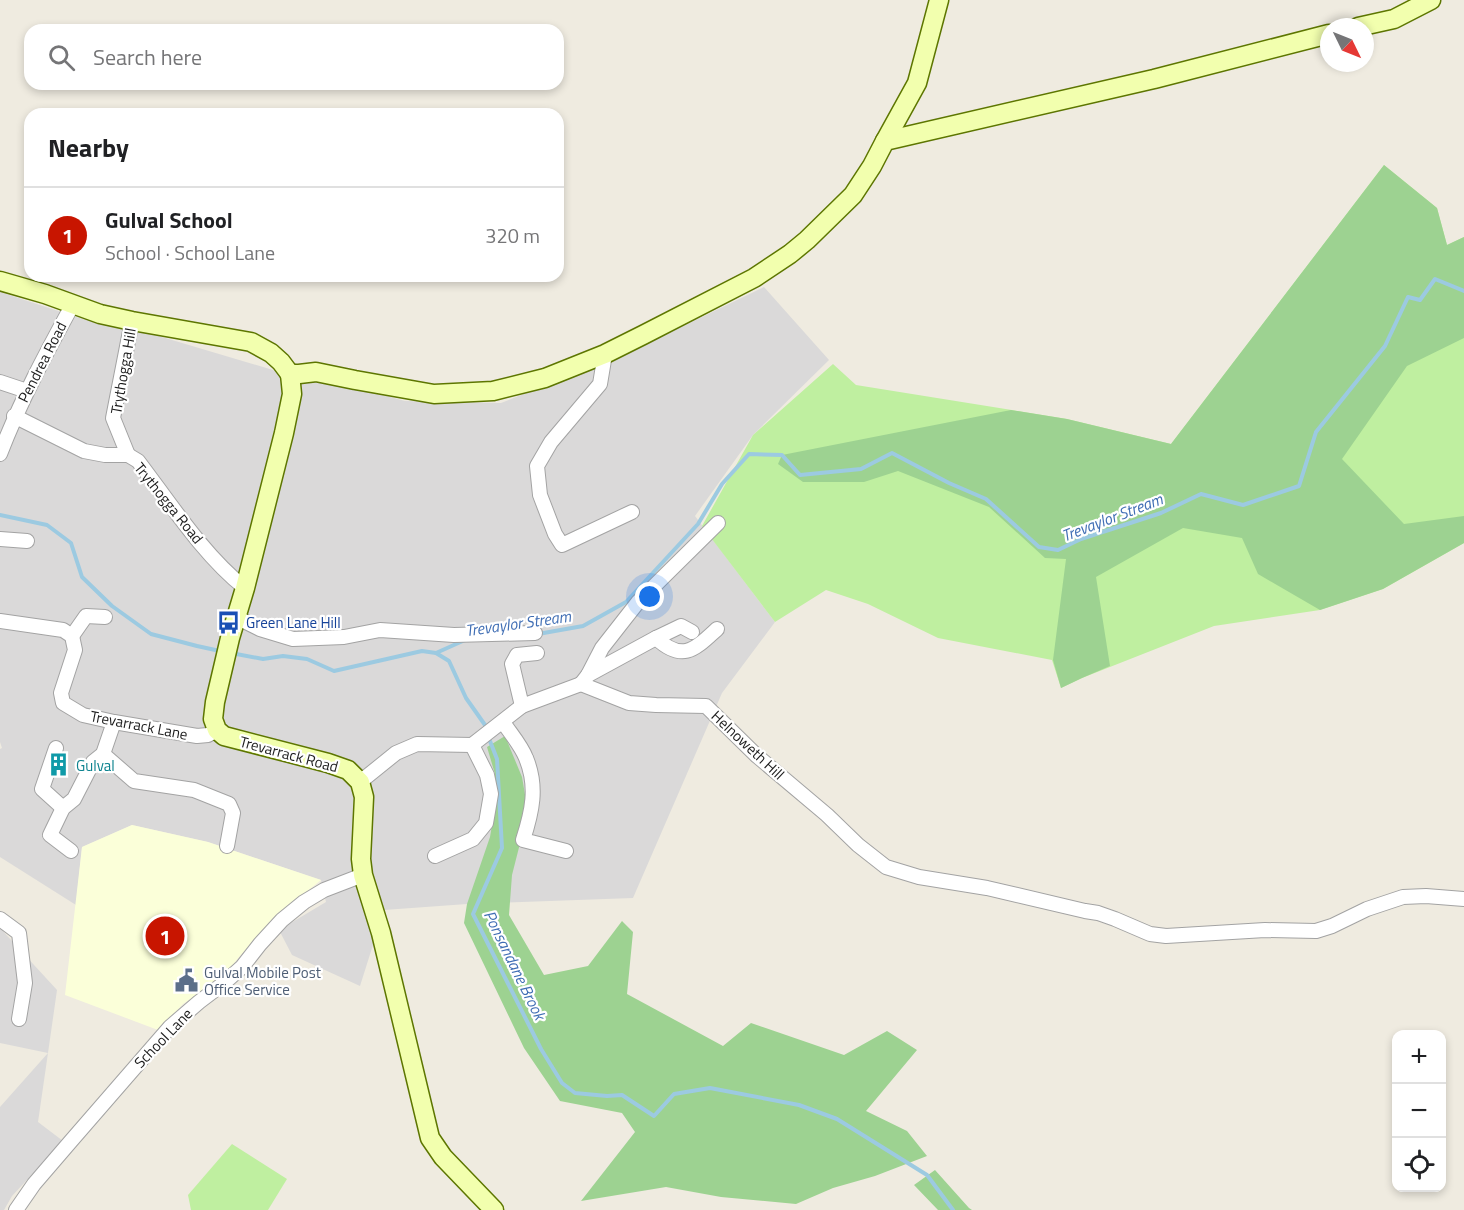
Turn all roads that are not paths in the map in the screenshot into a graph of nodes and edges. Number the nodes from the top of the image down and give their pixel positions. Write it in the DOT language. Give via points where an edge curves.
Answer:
graph roads {
  1 [pos="939,0"];
  2 [pos="1431,0"];
  3 [pos="1374,23"];
  4 [pos="1320,36"];
  5 [pos="885,141"];
  6 [pos="0,281"];
  7 [pos="73,304"];
  8 [pos="132,321"];
  9 [pos="605,354"];
  10 [pos="290,374"];
  11 [pos="0,381"];
  12 [pos="27,392"];
  13 [pos="14,416"];
  14 [pos="0,454"];
  15 [pos="128,455"];
  16 [pos="633,512"];
  17 [pos="718,523"];
  18 [pos="0,539"];
  19 [pos="27,541"];
  20 [pos="245,588"];
  21 [pos="105,617"];
  22 [pos="236,617"];
  23 [pos="0,621"];
  24 [pos="717,629"];
  25 [pos="692,632"];
  26 [pos="535,633"];
  27 [pos="72,636"];
  28 [pos="656,638"];
  29 [pos="537,653"];
  30 [pos="584,680"];
  31 [pos="522,706"];
  32 [pos="114,722"];
  33 [pos="498,725"];
  34 [pos="217,730"];
  35 [pos="475,743"];
  36 [pos="56,748"];
  37 [pos="104,754"];
  38 [pos="360,782"];
  39 [pos="63,808"];
  40 [pos="227,846"];
  41 [pos="70,851"];
  42 [pos="566,851"];
  43 [pos="435,856"];
  44 [pos="363,874"];
  45 [pos="1464,899"];
  46 [pos="0,919"];
  47 [pos="19,1020"];
  48 [pos="16,1210"];
  49 [pos="494,1210"];
  1 -- 5 [label="street" via="917,82"];
  2 -- 3 [label="street" via="1394,19"];
  4 -- 5 [label="street"];
  5 -- 9 [label="street" via="854,195 790,254 753,278"];
  6 -- 7 [label="street"];
  7 -- 8 [label="street"];
  7 -- 12 [label="street, Pendrea Road"];
  8 -- 10 [label="street" via="251,342 271,353"];
  8 -- 15 [label="street, Trythogga Hill" via="113,418"];
  9 -- 10 [label="street" via="545,378 493,392 434,394 316,372"];
  9 -- 16 [label="street" via="600,384 551,442 537,466 540,495 562,545"];
  10 -- 20 [label="street" via="292,394 286,423"];
  11 -- 12 [label="street"];
  12 -- 13 [label="street, Pendrea Road"];
  13 -- 14 [label="street, Pendrea Road"];
  13 -- 15 [label="street, Trythogga Road" via="84,451"];
  15 -- 20 [label="street, Trythogga Road" via="138,461 197,538"];
  17 -- 30 [label="street" via="638,602 602,648"];
  18 -- 19 [label="street"];
  20 -- 22 [label="street"];
  21 -- 27 [label="street" via="86,616"];
  22 -- 26 [label="street" via="293,639 344,637 380,630 454,635"];
  22 -- 34 [label="street" via="215,702 213,719"];
  23 -- 27 [label="street" via="63,630"];
  24 -- 28 [label="street" via="694,649 684,652"];
  25 -- 28 [label="street" via="681,626"];
  27 -- 32 [label="street, Trevarrack Lane" via="75,650 61,693 63,704 83,715"];
  28 -- 30 [label="street"];
  29 -- 31 [label="street" via="517,655 512,664"];
  30 -- 31 [label="street"];
  30 -- 45 [label="street, Helnoweth Hill" via="629,703 706,706 858,845 886,867 919,877 1098,913 1150,934 1166,936 1316,931 1403,897"];
  31 -- 33 [label="street"];
  32 -- 34 [label="street, Trevarrack Lane" via="197,736"];
  32 -- 37 [label="street"];
  33 -- 35 [label="street"];
  33 -- 42 [label="street" via="526,757 533,786 531,815 523,840"];
  34 -- 38 [label="street, Trevarrack Road" via="224,736 348,770"];
  35 -- 38 [label="street" via="417,744 396,753"];
  35 -- 43 [label="street" via="491,794 486,823 472,839"];
  36 -- 39 [label="street" via="42,789"];
  37 -- 39 [label="street" via="93,762 74,799"];
  37 -- 40 [label="street" via="134,781 194,790 230,804 233,813"];
  38 -- 44 [label="street" via="364,797"];
  39 -- 41 [label="street" via="50,835"];
  44 -- 48 [label="street, School Lane" via="304,902 282,920 242,968 170,1027"];
  44 -- 49 [label="street" via="430,1138"];
  46 -- 47 [label="street" via="19,933 25,982"];
}
